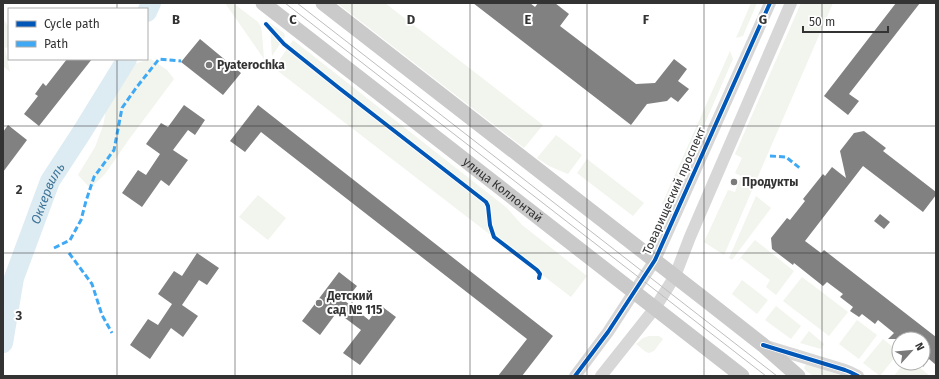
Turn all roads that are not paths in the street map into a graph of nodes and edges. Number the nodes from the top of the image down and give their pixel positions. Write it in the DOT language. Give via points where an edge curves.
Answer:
graph roads {
  1 [pos="263,3"];
  2 [pos="322,3"];
  3 [pos="770,3"];
  4 [pos="791,3"];
  5 [pos="655,260"];
  6 [pos="675,276"];
  7 [pos="634,292"];
  8 [pos="655,308"];
  9 [pos="763,345"];
  10 [pos="739,375"];
  11 [pos="575,376"];
  12 [pos="601,376"];
  13 [pos="798,376"];
  14 [pos="858,376"];
  1 -- 7 [label="main road, улица Коллонтай"];
  2 -- 5 [label="main road"];
  3 -- 5 [label="street, Товарищеский проспект"];
  4 -- 6 [label="street"];
  5 -- 6 [label="main road"];
  5 -- 7 [label="street, Товарищеский проспект"];
  6 -- 8 [label="street"];
  6 -- 9 [label="main road"];
  7 -- 8 [label="main road, улица Коллонтай"];
  7 -- 11 [label="street, Товарищеский проспект"];
  8 -- 10 [label="main road, улица Коллонтай"];
  8 -- 12 [label="street"];
  9 -- 13 [label="main road"];
  9 -- 14 [label="street"];
}
